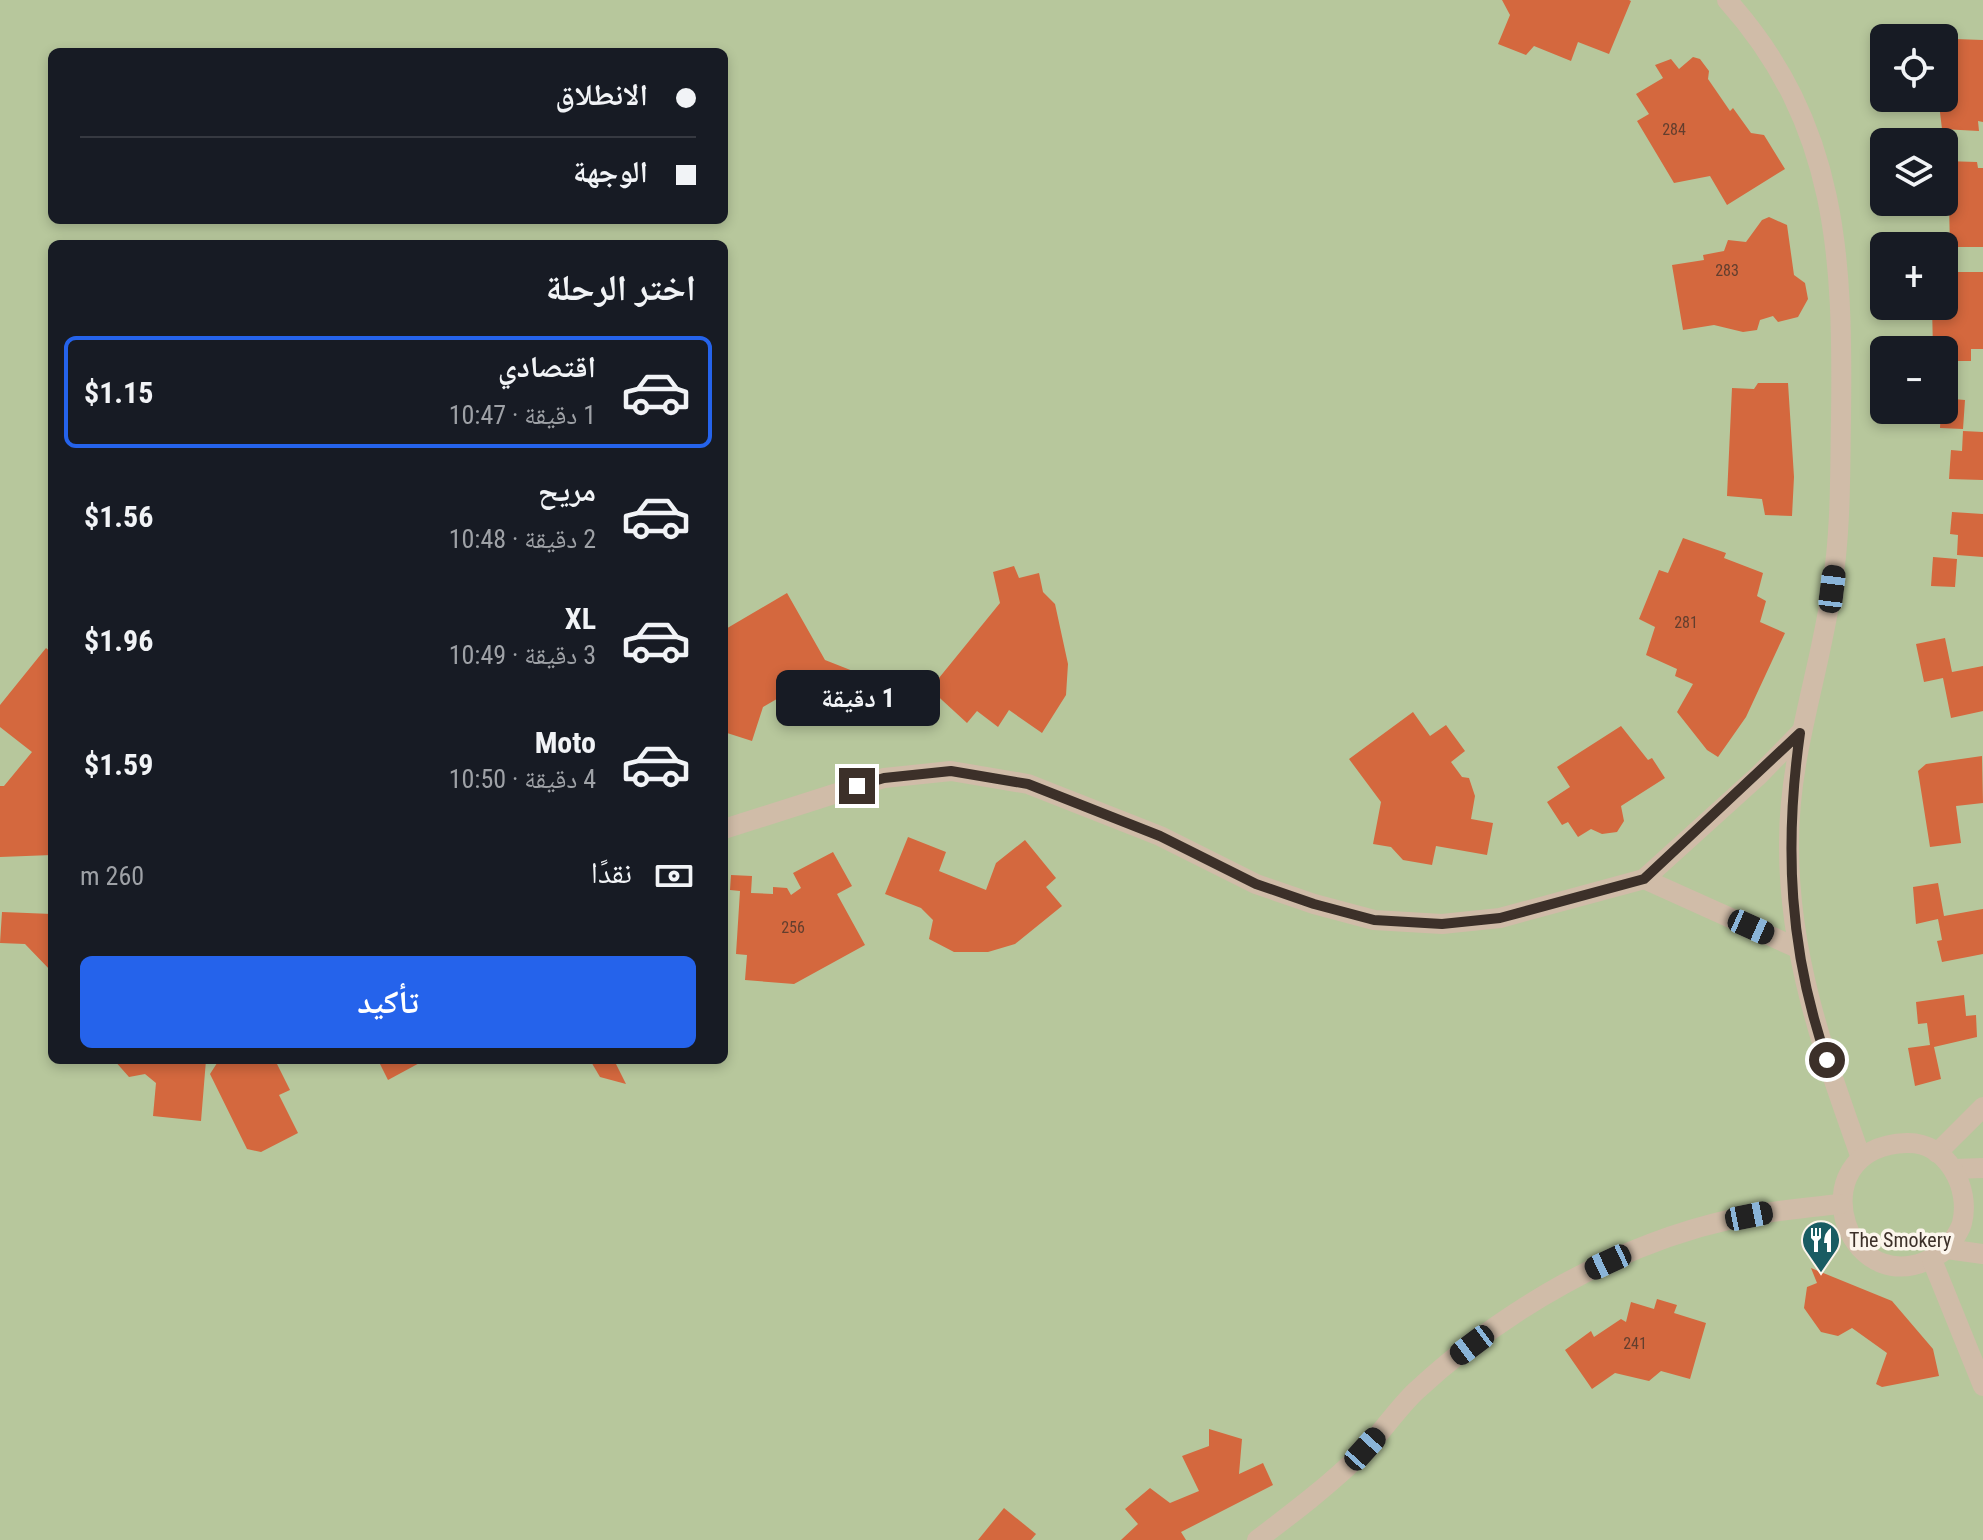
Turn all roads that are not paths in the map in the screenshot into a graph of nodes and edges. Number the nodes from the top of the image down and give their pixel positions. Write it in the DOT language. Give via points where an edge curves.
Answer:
graph roads {
  1 [pos="1727,0"];
  2 [pos="1800,733"];
  3 [pos="728,828"];
  4 [pos="1644,879"];
  5 [pos="1797,948"];
  6 [pos="1983,1107"];
  7 [pos="1937,1153"];
  8 [pos="1861,1158"];
  9 [pos="1983,1168"];
  10 [pos="1954,1169"];
  11 [pos="1840,1204"];
  12 [pos="1983,1254"];
  13 [pos="1939,1255"];
  14 [pos="1983,1386"];
  15 [pos="1257,1540"];
  1 -- 2 [label="street" via="1755,31 1800,111 1821,169 1837,244 1838,527 1832,589"];
  2 -- 4 [label="street"];
  2 -- 5 [label="street" via="1789,841"];
  3 -- 4 [label="street" via="884,778 951,771 1028,784 1160,836 1256,884 1374,920 1442,924 1500,918"];
  4 -- 5 [label="street"];
  5 -- 8 [label="street" via="1818,1035"];
  6 -- 7 [label="street"];
  7 -- 8 [label="street" via="1912,1143 1885,1145"];
  7 -- 10 [label="street"];
  8 -- 11 [label="street" via="1846,1179"];
  9 -- 10 [label="street"];
  10 -- 13 [label="street" via="1965,1196 1962,1225"];
  11 -- 13 [label="street" via="1845,1229 1860,1250 1882,1264 1907,1267"];
  11 -- 15 [label="street" via="1696,1229 1625,1254 1558,1288 1447,1363 1344,1470"];
  12 -- 13 [label="street"];
  13 -- 14 [label="street"];
}
